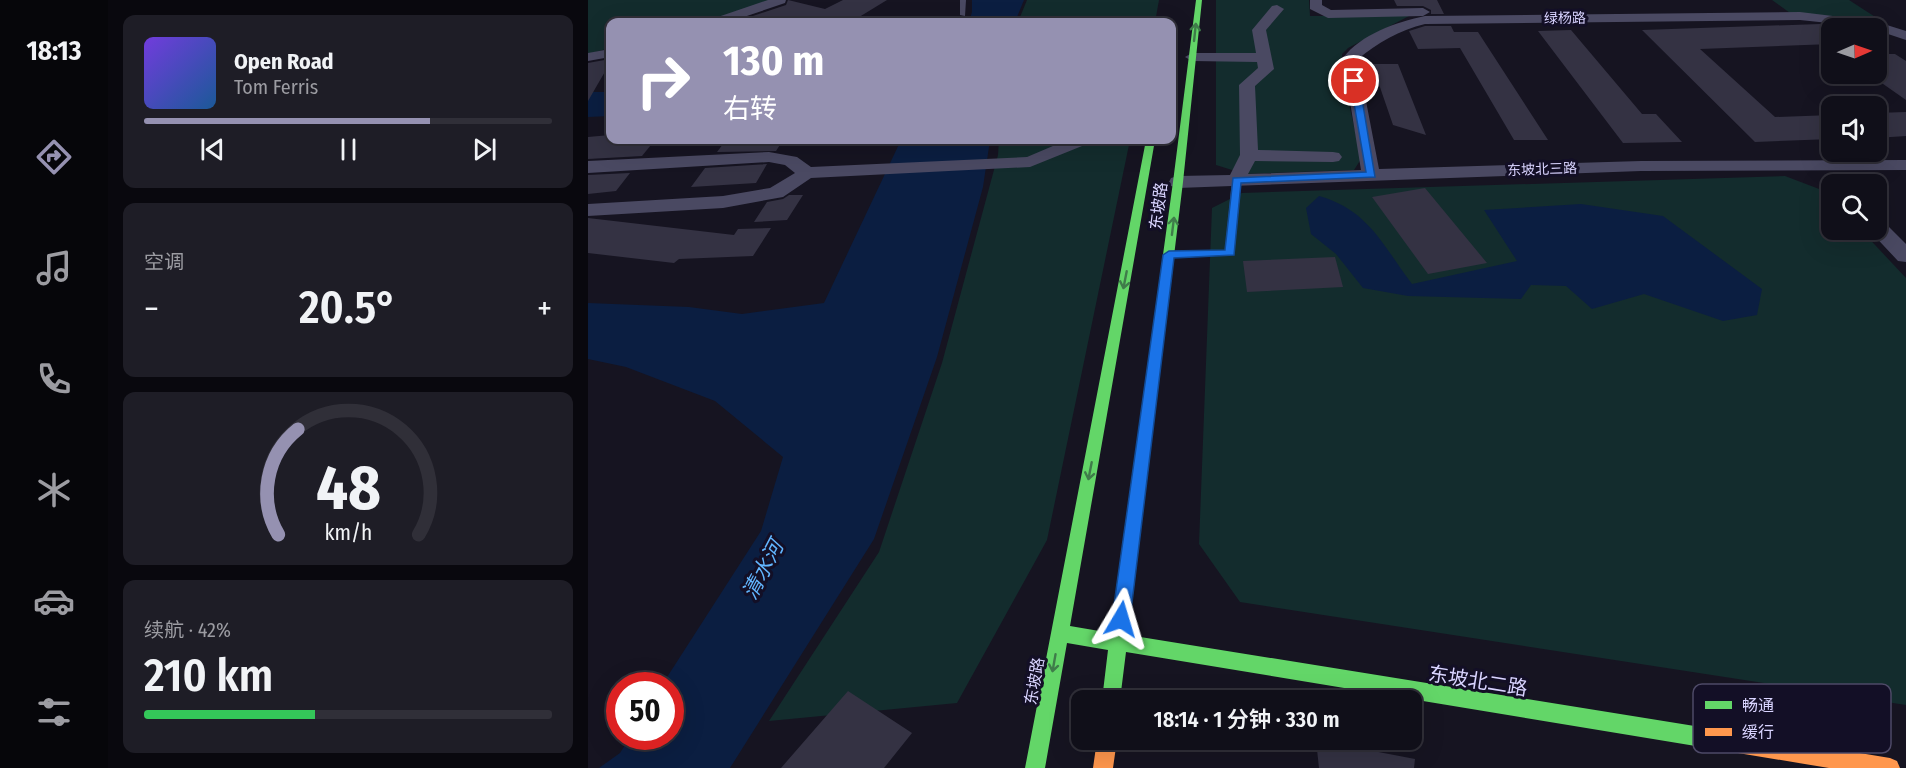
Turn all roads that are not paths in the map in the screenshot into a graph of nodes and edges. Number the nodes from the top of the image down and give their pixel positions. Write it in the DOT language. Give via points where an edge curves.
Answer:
graph roads {
  1 [pos="780,0"];
  2 [pos="963,0"];
  3 [pos="1199,0"];
  4 [pos="1316,0"];
  5 [pos="1673,3"];
  6 [pos="1575,5"];
  7 [pos="1277,9"];
  8 [pos="1755,9"];
  9 [pos="963,15"];
  10 [pos="728,18"];
  11 [pos="1906,36"];
  12 [pos="606,54"];
  13 [pos="588,57"];
  14 [pos="1192,57"];
  15 [pos="1264,58"];
  16 [pos="1071,144"];
  17 [pos="1150,144"];
  18 [pos="1250,155"];
  19 [pos="1333,158"];
  20 [pos="1819,165"];
  21 [pos="1906,165"];
  22 [pos="588,167"];
  23 [pos="807,173"];
  24 [pos="1828,174"];
  25 [pos="1371,175"];
  26 [pos="1236,180"];
  27 [pos="1178,182"];
  28 [pos="588,210"];
  29 [pos="1887,236"];
  30 [pos="1169,255"];
  31 [pos="1906,256"];
  32 [pos="1059,633"];
  33 [pos="1118,642"];
  34 [pos="1112,690"];
  35 [pos="1693,736"];
  36 [pos="1106,750"];
  37 [pos="1798,753"];
  38 [pos="1035,768"];
  39 [pos="1103,768"];
  40 [pos="1890,768"];
  1 -- 10 [label="street"];
  2 -- 9 [label="lane"];
  14 -- 3 [label="main road, 东坡路, one-way"];
  4 -- 6 [label="street" via="1315,6 1328,14"];
  5 -- 8 [label="street" via="1710,11"];
  7 -- 15 [label="street" via="1259,30"];
  8 -- 11 [label="street, 绿杨路" via="1874,25"];
  8 -- 25 [label="street, 绿杨路" via="1407,23 1362,47 1350,58"];
  12 -- 13 [label="street"];
  14 -- 15 [label="street"];
  14 -- 27 [label="main road, 东坡路"];
  15 -- 18 [label="street" via="1266,69 1247,85"];
  16 -- 23 [label="street" via="1030,162"];
  17 -- 32 [label="main road, 东坡路, one-way"];
  18 -- 19 [label="street"];
  18 -- 26 [label="street"];
  20 -- 21 [label="street, 东坡北三路"];
  20 -- 24 [label="street"];
  20 -- 25 [label="street, 东坡北三路"];
  22 -- 23 [label="street" via="769,157 791,161"];
  23 -- 28 [label="street" via="766,195 723,202"];
  25 -- 26 [label="street, 东坡北三路"];
  26 -- 27 [label="street, 东坡北三路"];
  26 -- 30 [label="lane" via="1230,253"];
  30 -- 27 [label="main road, 东坡路, one-way"];
  29 -- 31 [label="street"];
  30 -- 33 [label="main road, 东坡路"];
  32 -- 33 [label="main road, 东坡北二路"];
  32 -- 38 [label="main road, 东坡路, one-way"];
  33 -- 34 [label="main road, 东坡路"];
  33 -- 35 [label="main road, 东坡北二路"];
  36 -- 39 [label="main road"];
  37 -- 40 [label="main road, 东坡北二路"];
}
